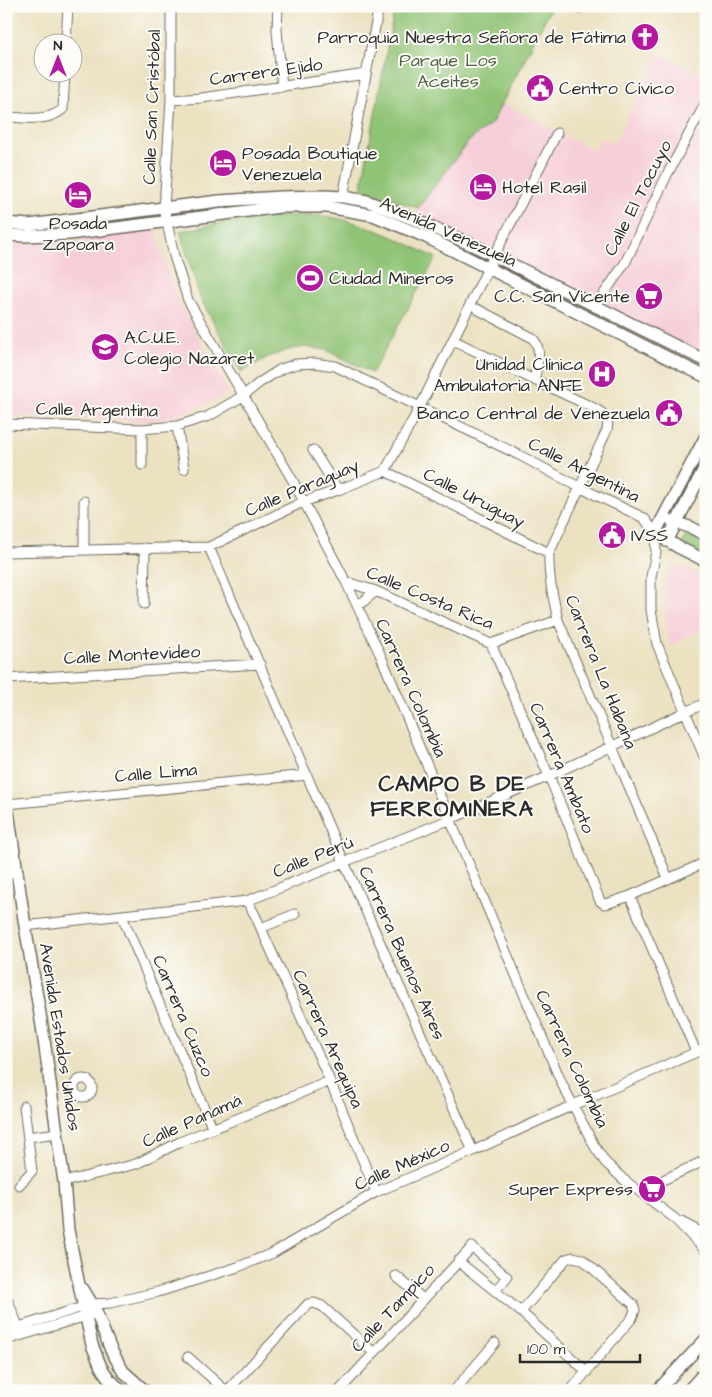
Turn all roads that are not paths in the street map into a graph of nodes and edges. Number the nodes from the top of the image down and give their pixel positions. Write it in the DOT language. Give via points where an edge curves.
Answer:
graph roads {
  1 [pos="68,6"];
  2 [pos="171,6"];
  3 [pos="278,6"];
  4 [pos="378,6"];
  5 [pos="67,32"];
  6 [pos="366,74"];
  7 [pos="64,82"];
  8 [pos="282,87"];
  9 [pos="171,100"];
  10 [pos="706,102"];
  11 [pos="6,116"];
  12 [pos="558,133"];
  13 [pos="343,197"];
  14 [pos="164,208"];
  15 [pos="168,222"];
  16 [pos="6,223"];
  17 [pos="6,235"];
  18 [pos="495,256"];
  19 [pos="488,268"];
  20 [pos="595,307"];
  21 [pos="477,309"];
  22 [pos="453,340"];
  23 [pos="706,361"];
  24 [pos="706,377"];
  25 [pos="534,380"];
  26 [pos="243,396"];
  27 [pos="420,407"];
  28 [pos="6,424"];
  29 [pos="177,426"];
  30 [pos="142,429"];
  31 [pos="706,436"];
  32 [pos="313,450"];
  33 [pos="142,465"];
  34 [pos="706,465"];
  35 [pos="184,469"];
  36 [pos="385,471"];
  37 [pos="579,487"];
  38 [pos="338,490"];
  39 [pos="84,501"];
  40 [pos="303,502"];
  41 [pos="644,518"];
  42 [pos="663,519"];
  43 [pos="678,522"];
  44 [pos="656,532"];
  45 [pos="706,536"];
  46 [pos="667,541"];
  47 [pos="209,547"];
  48 [pos="145,548"];
  49 [pos="84,550"];
  50 [pos="6,552"];
  51 [pos="656,552"];
  52 [pos="549,553"];
  53 [pos="706,561"];
  54 [pos="346,582"];
  55 [pos="376,591"];
  56 [pos="144,604"];
  57 [pos="358,606"];
  58 [pos="558,620"];
  59 [pos="491,644"];
  60 [pos="260,664"];
  61 [pos="6,679"];
  62 [pos="706,703"];
  63 [pos="685,712"];
  64 [pos="612,747"];
  65 [pos="706,761"];
  66 [pos="307,775"];
  67 [pos="549,776"];
  68 [pos="7,801"];
  69 [pos="450,819"];
  70 [pos="344,862"];
  71 [pos="706,862"];
  72 [pos="12,868"];
  73 [pos="668,878"];
  74 [pos="630,896"];
  75 [pos="247,901"];
  76 [pos="296,914"];
  77 [pos="122,916"];
  78 [pos="25,926"];
  79 [pos="261,928"];
  80 [pos="706,1048"];
  81 [pos="696,1052"];
  82 [pos="330,1081"];
  83 [pos="573,1105"];
  84 [pos="24,1106"];
  85 [pos="213,1128"];
  86 [pos="56,1134"];
  87 [pos="28,1137"];
  88 [pos="473,1151"];
  89 [pos="706,1160"];
  90 [pos="665,1180"];
  91 [pos="64,1182"];
  92 [pos="19,1185"];
  93 [pos="376,1192"];
  94 [pos="674,1218"];
  95 [pos="706,1235"];
  96 [pos="706,1251"];
  97 [pos="458,1261"];
  98 [pos="396,1276"];
  99 [pos="496,1291"];
  100 [pos="6,1296"];
  101 [pos="423,1299"];
  102 [pos="89,1310"];
  103 [pos="521,1312"];
  104 [pos="6,1331"];
  105 [pos="20,1331"];
  106 [pos="706,1339"];
  107 [pos="6,1340"];
  108 [pos="495,1343"];
  109 [pos="374,1353"];
  110 [pos="188,1357"];
  111 [pos="706,1371"];
  112 [pos="587,1372"];
  113 [pos="122,1391"];
  114 [pos="145,1391"];
  115 [pos="227,1391"];
  116 [pos="339,1391"];
  117 [pos="454,1391"];
  118 [pos="570,1391"];
  119 [pos="657,1391"];
  120 [pos="688,1391"];
  1 -- 5 [label="street"];
  2 -- 9 [label="street, Calle San Cristóbal"];
  3 -- 8 [label="street"];
  4 -- 6 [label="street"];
  6 -- 8 [label="street, Carrera Ejido"];
  6 -- 13 [label="street"];
  7 -- 11 [label="street" via="63,109 55,115 45,118"];
  8 -- 9 [label="street, Carrera Ejido"];
  9 -- 14 [label="street, Calle San Cristóbal"];
  10 -- 20 [label="street, Calle El Tocuyo" via="625,263"];
  12 -- 18 [label="street, Calle Paraguay"];
  13 -- 14 [label="street, Avenida Venezuela" via="281,197"];
  13 -- 18 [label="street, Avenida Venezuela" via="367,201"];
  14 -- 15 [label="street, Carrera Colombia"];
  14 -- 16 [label="street, Avenida Venezuela" via="29,225"];
  15 -- 17 [label="street, Avenida Venezuela" via="69,234"];
  15 -- 19 [label="street, Avenida Venezuela" via="280,207 328,207 373,215"];
  15 -- 26 [label="street, Carrera Colombia" via="174,256 188,300"];
  18 -- 19 [label="street, Calle Paraguay"];
  18 -- 20 [label="street, Avenida Venezuela"];
  19 -- 22 [label="street, Calle Paraguay"];
  19 -- 24 [label="street, Avenida Venezuela"];
  20 -- 23 [label="street, Avenida Venezuela"];
  21 -- 25 [label="street" via="536,342 539,348"];
  22 -- 25 [label="street"];
  22 -- 27 [label="street, Calle Paraguay"];
  25 -- 37 [label="street, Carrera La Habana" via="601,412 608,421 607,430"];
  26 -- 27 [label="street, Calle Argentina" via="281,369 314,363 335,366"];
  26 -- 29 [label="street, Calle Argentina" via="209,416"];
  26 -- 40 [label="street, Carrera Colombia"];
  27 -- 36 [label="street, Calle Paraguay"];
  27 -- 37 [label="street, Calle Argentina"];
  28 -- 30 [label="street, Calle Argentina"];
  29 -- 30 [label="street, Calle Argentina"];
  29 -- 35 [label="street"];
  30 -- 33 [label="street"];
  31 -- 42 [label="street"];
  32 -- 38 [label="street"];
  34 -- 43 [label="street"];
  36 -- 38 [label="street, Calle Paraguay"];
  36 -- 52 [label="street, Calle Uruguay"];
  37 -- 41 [label="street, Calle Argentina"];
  37 -- 52 [label="street, Carrera La Habana"];
  38 -- 40 [label="street, Calle Paraguay"];
  39 -- 49 [label="street"];
  40 -- 47 [label="street, Calle Paraguay"];
  40 -- 54 [label="street, Carrera Colombia"];
  41 -- 42 [label="street, Calle Argentina"];
  41 -- 44 [label="street, Calle Argentina"];
  42 -- 43 [label="street"];
  42 -- 44 [label="street"];
  43 -- 45 [label="street"];
  43 -- 46 [label="street"];
  44 -- 46 [label="street"];
  44 -- 51 [label="street"];
  46 -- 51 [label="street"];
  46 -- 53 [label="street"];
  47 -- 48 [label="street, Calle Paraguay"];
  47 -- 60 [label="street, Carrera Buenos Aires"];
  48 -- 49 [label="street, Calle Paraguay"];
  48 -- 56 [label="street"];
  49 -- 50 [label="street, Calle Paraguay"];
  51 -- 63 [label="street" via="651,577 651,610 657,644"];
  52 -- 58 [label="street, Carrera La Habana" via="551,590"];
  54 -- 55 [label="street, Calle Costa Rica"];
  54 -- 57 [label="street, Carrera Colombia"];
  55 -- 57 [label="street"];
  55 -- 59 [label="street, Calle Costa Rica"];
  57 -- 69 [label="street, Carrera Colombia"];
  58 -- 59 [label="street, Calle Costa Rica"];
  58 -- 64 [label="street, Carrera La Habana"];
  59 -- 67 [label="street, Carrera Ambato"];
  60 -- 61 [label="street, Calle Montevideo"];
  60 -- 66 [label="street, Carrera Buenos Aires"];
  62 -- 63 [label="street, Calle Perú"];
  63 -- 64 [label="street, Calle Perú"];
  63 -- 65 [label="street"];
  64 -- 67 [label="street, Calle Perú"];
  64 -- 73 [label="street, Carrera La Habana"];
  66 -- 68 [label="street, Calle Lima"];
  66 -- 70 [label="street, Carrera Buenos Aires"];
  67 -- 69 [label="street, Calle Perú"];
  67 -- 74 [label="street, Carrera Ambato" via="600,901 604,904"];
  68 -- 72 [label="street, Avenida Estados Unidos"];
  69 -- 70 [label="street, Calle Perú"];
  69 -- 83 [label="street, Carrera Colombia"];
  70 -- 75 [label="street, Calle Perú"];
  70 -- 88 [label="street, Carrera Buenos Aires"];
  71 -- 73 [label="street"];
  72 -- 78 [label="street, Avenida Estados Unidos"];
  73 -- 74 [label="street"];
  74 -- 81 [label="street"];
  75 -- 77 [label="street, Calle Perú"];
  75 -- 79 [label="street, Carrera Arequipa"];
  76 -- 79 [label="street"];
  77 -- 78 [label="street, Calle Perú"];
  77 -- 85 [label="street, Carrera Cuzco"];
  78 -- 86 [label="street, Avenida Estados Unidos"];
  79 -- 82 [label="street, Carrera Arequipa"];
  80 -- 81 [label="street, Calle México"];
  81 -- 83 [label="street, Calle México"];
  82 -- 85 [label="street, Calle Panamá"];
  82 -- 93 [label="street, Carrera Arequipa"];
  83 -- 88 [label="street, Calle México"];
  83 -- 94 [label="street, Carrera Colombia" via="605,1162"];
  84 -- 87 [label="street"];
  85 -- 91 [label="street, Calle Panamá" via="136,1164"];
  86 -- 87 [label="street"];
  86 -- 91 [label="street, Avenida Estados Unidos"];
  87 -- 92 [label="street" via="32,1171"];
  88 -- 93 [label="street, Calle México"];
  89 -- 90 [label="street"];
  91 -- 102 [label="street, Avenida Estados Unidos" via="68,1230 78,1280"];
  93 -- 102 [label="street, Calle México" via="274,1253 158,1292"];
  94 -- 95 [label="street, Carrera Colombia"];
  94 -- 96 [label="street, Carrera Colombia"];
  97 -- 99 [label="street"];
  97 -- 99 [label="street, Calle Tampico" via="472,1247 507,1277"];
  97 -- 101 [label="street, Calle Tampico"];
  98 -- 101 [label="street"];
  99 -- 103 [label="street"];
  100 -- 105 [label="street"];
  101 -- 109 [label="street, Calle Tampico"];
  102 -- 105 [label="street, Calle México"];
  102 -- 113 [label="street, Avenida Estados Unidos" via="92,1345 101,1367"];
  102 -- 114 [label="street, Avenida Estados Unidos" via="123,1371"];
  103 -- 112 [label="street"];
  103 -- 112 [label="street" via="566,1259 573,1257 582,1259 634,1304 636,1310 632,1318"];
  104 -- 105 [label="street"];
  105 -- 107 [label="street"];
  106 -- 119 [label="street"];
  108 -- 117 [label="street"];
  109 -- 115 [label="street" via="322,1306 308,1304"];
  109 -- 116 [label="street, Calle Tampico"];
  110 -- 115 [label="street"];
  111 -- 120 [label="street"];
  112 -- 118 [label="street"];
}
